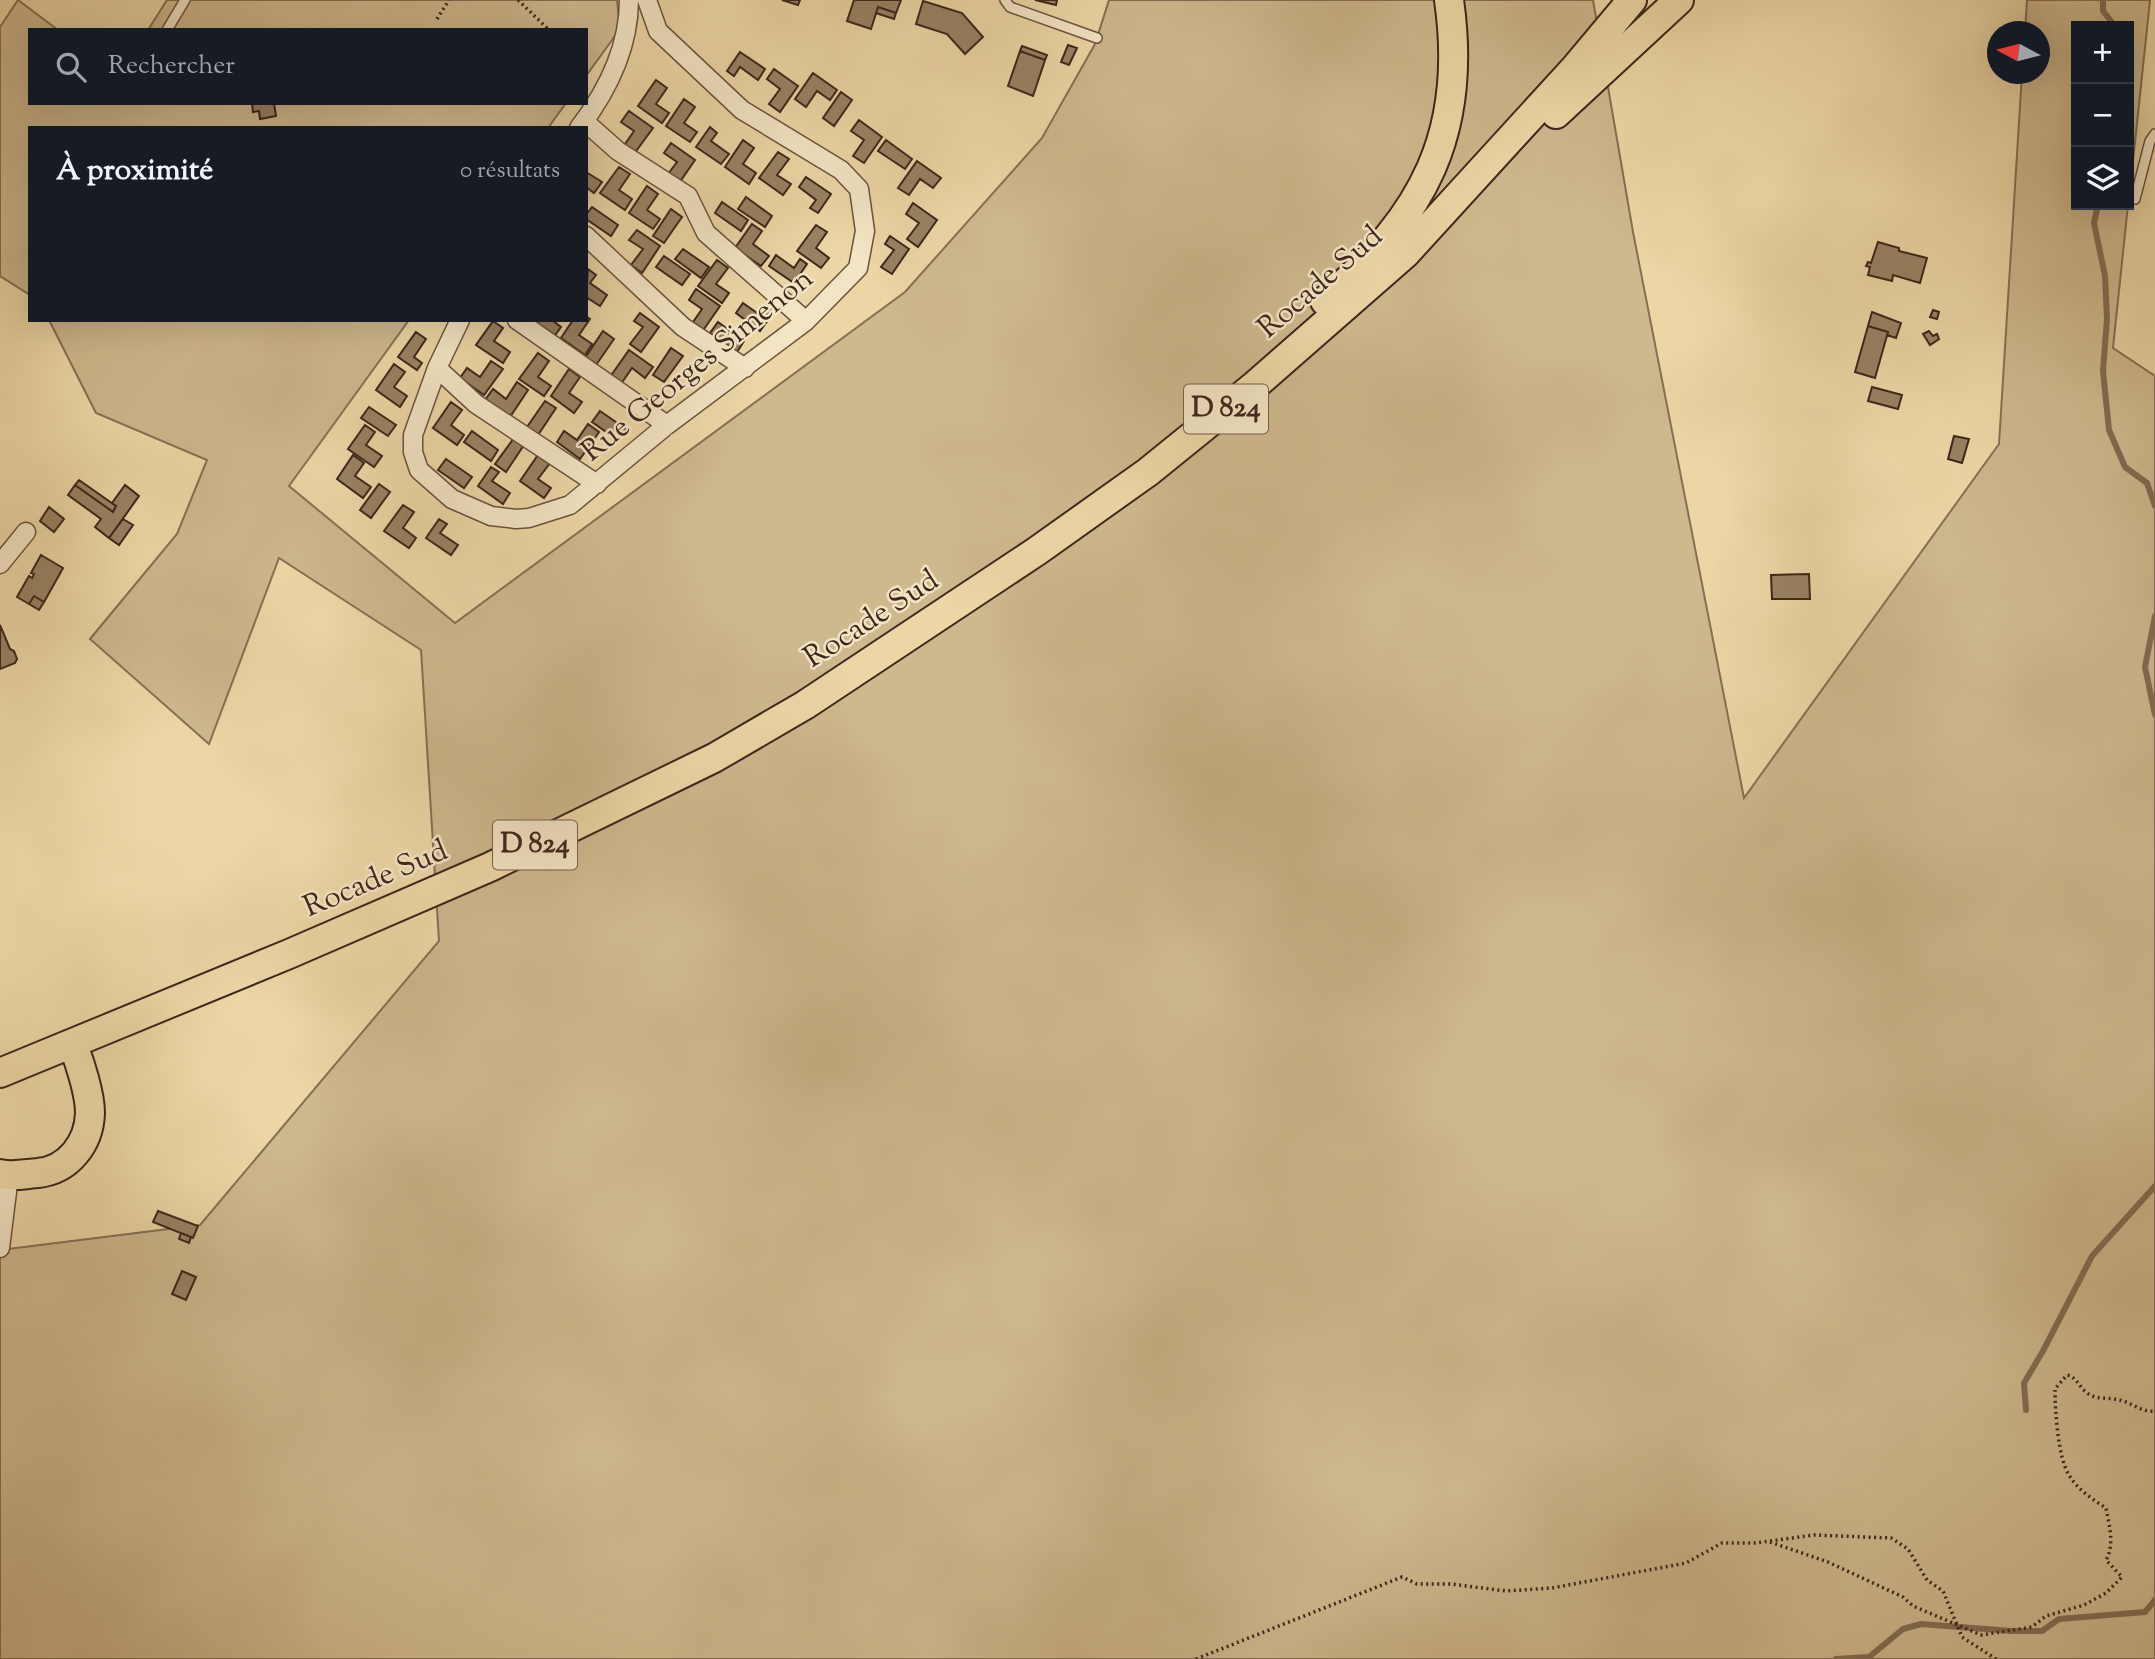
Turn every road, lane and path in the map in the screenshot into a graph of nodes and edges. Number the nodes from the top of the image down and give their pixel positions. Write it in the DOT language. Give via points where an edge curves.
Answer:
graph roads {
  1 [pos="185,0"];
  2 [pos="449,0"];
  3 [pos="518,0"];
  4 [pos="629,0"];
  5 [pos="647,0"];
  6 [pos="1005,0"];
  7 [pos="1449,0"];
  8 [pos="1632,0"];
  9 [pos="1679,0"];
  10 [pos="437,19"];
  11 [pos="168,28"];
  12 [pos="547,28"];
  13 [pos="1097,38"];
  14 [pos="581,124"];
  15 [pos="588,129"];
  16 [pos="2155,134"];
  17 [pos="2135,199"];
  18 [pos="588,238"];
  19 [pos="1405,254"];
  20 [pos="806,321"];
  21 [pos="459,322"];
  22 [pos="520,322"];
  23 [pos="437,368"];
  24 [pos="744,368"];
  25 [pos="667,425"];
  26 [pos="597,484"];
  27 [pos="26,532"];
  28 [pos="1037,551"];
  29 [pos="0,564"];
  30 [pos="74,1045"];
  31 [pos="0,1073"];
  32 [pos="4,1175"];
  33 [pos="0,1248"];
  34 [pos="2155,1411"];
  35 [pos="1766,1541"];
  36 [pos="1958,1625"];
  37 [pos="1196,1659"];
  38 [pos="1996,1659"];
  1 -- 11 [label="lane"];
  2 -- 10 [label="path"];
  3 -- 12 [label="path"];
  4 -- 14 [label="street" via="620,55 608,84"];
  5 -- 20 [label="street, Rue Georges Simenon" via="658,31 741,110 841,170 859,189 865,231 858,268"];
  6 -- 13 [label="lane" via="1010,7"];
  7 -- 28 [label="main road" via="1455,56 1447,127 1416,199 1391,234 1334,293"];
  8 -- 19 [label="main road, Rocade Sud / D 824"];
  9 -- 19 [label="main road"];
  15 -- 20 [label="street" via="688,196 706,233"];
  16 -- 17 [label="lane"];
  18 -- 24 [label="street" via="683,327"];
  19 -- 28 [label="main road, Rocade Sud / D 824" via="1149,472"];
  20 -- 24 [label="street, Rue Georges Simenon"];
  21 -- 23 [label="street, Rue Georges Simenon"];
  22 -- 25 [label="street"];
  23 -- 26 [label="street" via="476,404"];
  23 -- 26 [label="street, Rue Georges Simenon" via="413,435 413,452 419,470 452,499 481,513 529,518 570,505"];
  24 -- 25 [label="street, Rue Georges Simenon"];
  25 -- 26 [label="street, Rue Georges Simenon"];
  27 -- 29 [label="street"];
  28 -- 30 [label="main road, Rocade Sud / D 824" via="805,705 714,758 465,878"];
  30 -- 31 [label="main road, Rocade Sud / D 824"];
  30 -- 32 [label="main road" via="90,1110 85,1137 62,1166 48,1172"];
  32 -- 33 [label="street"];
  34 -- 36 [label="path" via="2088,1394 2067,1374 2055,1390 2056,1425 2068,1475 2106,1508 2111,1539 2106,1560 2122,1577 2106,1593 2046,1616 2032,1627 1981,1635"];
  35 -- 36 [label="path" via="1828,1562"];
  35 -- 36 [label="path" via="1814,1535 1891,1538 1908,1549 1927,1580 1943,1591"];
  35 -- 37 [label="path" via="1722,1543 1686,1563 1552,1588 1506,1591 1417,1584 1402,1577"];
  36 -- 38 [label="path" via="1962,1637"];
}
